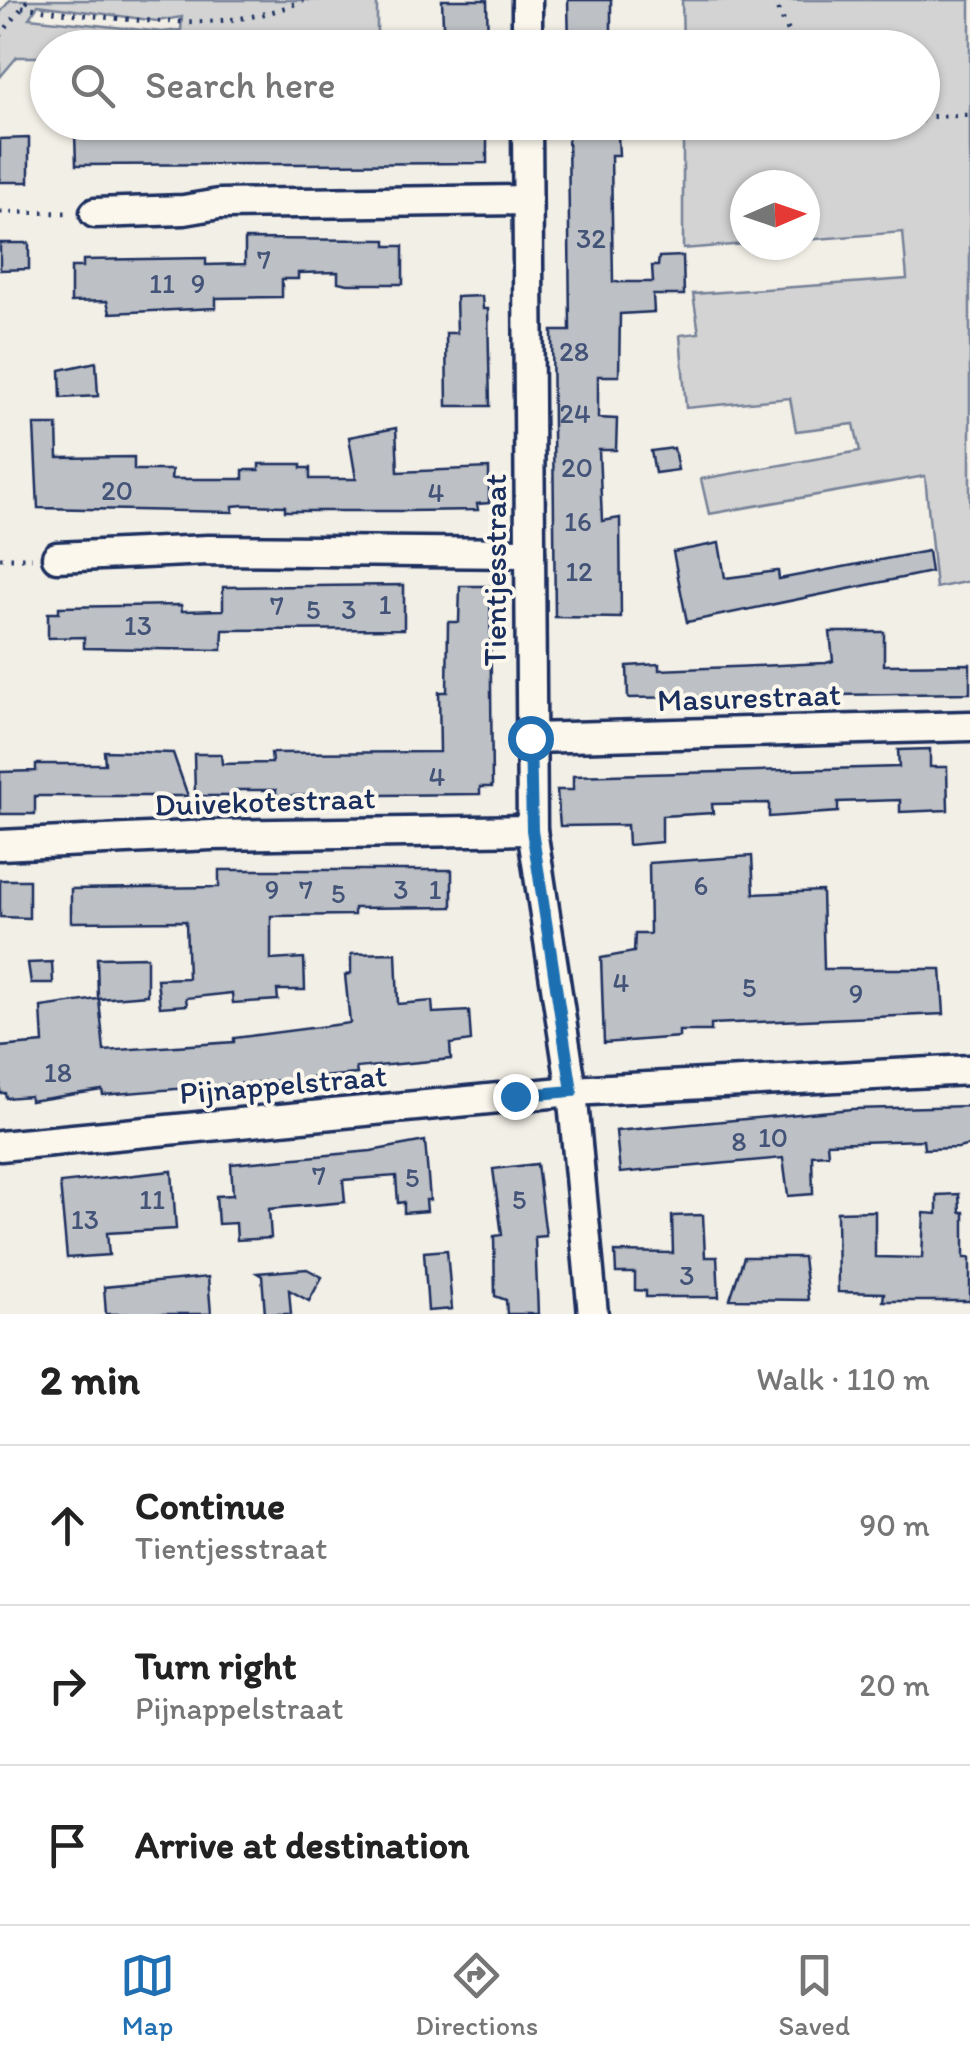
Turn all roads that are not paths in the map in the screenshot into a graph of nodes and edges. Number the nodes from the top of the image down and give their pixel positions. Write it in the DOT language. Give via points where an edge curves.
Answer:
graph roads {
  1 [pos="527,0"];
  2 [pos="527,30"];
  3 [pos="526,140"];
  4 [pos="526,200"];
  5 [pos="95,213"];
  6 [pos="530,553"];
  7 [pos="57,557"];
  8 [pos="970,726"];
  9 [pos="530,738"];
  10 [pos="532,830"];
  11 [pos="0,845"];
  12 [pos="970,1070"];
  13 [pos="572,1091"];
  14 [pos="0,1146"];
  15 [pos="593,1314"];
  1 -- 2 [label="street"];
  3 -- 4 [label="street, Tientjesstraat"];
  4 -- 5 [label="street" via="219,204"];
  4 -- 6 [label="street, Tientjesstraat"];
  6 -- 7 [label="street" via="208,550"];
  6 -- 9 [label="street, Tientjesstraat"];
  8 -- 9 [label="street, Masurestraat"];
  9 -- 10 [label="street, Tientjesstraat"];
  10 -- 11 [label="street, Duivekotestraat"];
  10 -- 13 [label="street, Tientjesstraat"];
  12 -- 13 [label="street, Pijnappelstraat"];
  13 -- 14 [label="street, Pijnappelstraat"];
  13 -- 15 [label="street, Tientjesstraat"];
}
